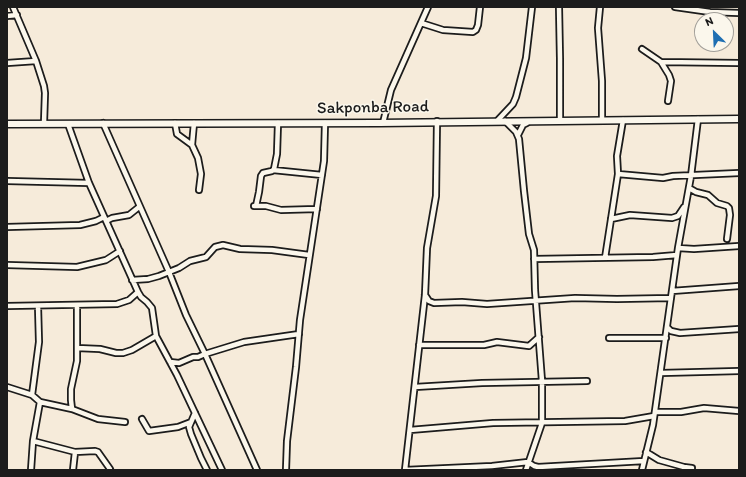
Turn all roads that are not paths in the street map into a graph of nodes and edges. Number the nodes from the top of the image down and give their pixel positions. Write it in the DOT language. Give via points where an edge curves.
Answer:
graph roads {
  1 [pos="13,7"];
  2 [pos="428,7"];
  3 [pos="480,7"];
  4 [pos="532,7"];
  5 [pos="559,7"];
  6 [pos="600,7"];
  7 [pos="675,7"];
  8 [pos="739,13"];
  9 [pos="16,15"];
  10 [pos="7,16"];
  11 [pos="421,23"];
  12 [pos="642,49"];
  13 [pos="36,61"];
  14 [pos="661,62"];
  15 [pos="7,63"];
  16 [pos="739,63"];
  17 [pos="668,101"];
  18 [pos="698,119"];
  19 [pos="739,119"];
  20 [pos="560,120"];
  21 [pos="602,120"];
  22 [pos="623,120"];
  23 [pos="436,121"];
  24 [pos="497,121"];
  25 [pos="505,121"];
  26 [pos="44,123"];
  27 [pos="103,123"];
  28 [pos="175,123"];
  29 [pos="194,123"];
  30 [pos="278,123"];
  31 [pos="325,123"];
  32 [pos="383,123"];
  33 [pos="527,123"];
  34 [pos="7,124"];
  35 [pos="68,124"];
  36 [pos="518,135"];
  37 [pos="192,145"];
  38 [pos="273,170"];
  39 [pos="739,173"];
  40 [pos="618,174"];
  41 [pos="322,175"];
  42 [pos="691,176"];
  43 [pos="7,181"];
  44 [pos="89,183"];
  45 [pos="689,188"];
  46 [pos="199,190"];
  47 [pos="686,204"];
  48 [pos="139,207"];
  49 [pos="318,209"];
  50 [pos="105,219"];
  51 [pos="611,219"];
  52 [pos="7,227"];
  53 [pos="727,239"];
  54 [pos="739,246"];
  55 [pos="678,248"];
  56 [pos="120,252"];
  57 [pos="310,255"];
  58 [pos="677,255"];
  59 [pos="605,258"];
  60 [pos="534,259"];
  61 [pos="7,265"];
  62 [pos="169,272"];
  63 [pos="132,280"];
  64 [pos="739,286"];
  65 [pos="672,291"];
  66 [pos="138,292"];
  67 [pos="425,295"];
  68 [pos="671,298"];
  69 [pos="536,301"];
  70 [pos="77,304"];
  71 [pos="7,306"];
  72 [pos="38,306"];
  73 [pos="667,327"];
  74 [pos="739,329"];
  75 [pos="299,334"];
  76 [pos="156,336"];
  77 [pos="539,337"];
  78 [pos="609,338"];
  79 [pos="666,338"];
  80 [pos="419,345"];
  81 [pos="77,348"];
  82 [pos="205,354"];
  83 [pos="170,362"];
  84 [pos="739,371"];
  85 [pos="661,373"];
  86 [pos="542,381"];
  87 [pos="587,381"];
  88 [pos="7,387"];
  89 [pos="416,387"];
  90 [pos="32,395"];
  91 [pos="40,402"];
  92 [pos="72,409"];
  93 [pos="739,411"];
  94 [pos="195,413"];
  95 [pos="654,414"];
  96 [pos="142,419"];
  97 [pos="124,422"];
  98 [pos="191,422"];
  99 [pos="542,423"];
  100 [pos="410,430"];
  101 [pos="33,441"];
  102 [pos="75,452"];
  103 [pos="646,452"];
  104 [pos="644,461"];
  105 [pos="528,462"];
  106 [pos="692,468"];
  107 [pos="110,469"];
  108 [pos="31,470"];
  109 [pos="73,470"];
  110 [pos="208,470"];
  111 [pos="222,470"];
  112 [pos="256,470"];
  113 [pos="286,470"];
  114 [pos="406,470"];
  115 [pos="526,470"];
  116 [pos="642,470"];
  1 -- 9 [label="street"];
  2 -- 11 [label="street"];
  3 -- 11 [label="street" via="478,25 473,32 443,30"];
  4 -- 24 [label="street" via="526,58 516,97"];
  5 -- 20 [label="street"];
  6 -- 21 [label="street" via="598,28"];
  7 -- 8 [label="street"];
  9 -- 10 [label="street"];
  9 -- 13 [label="street"];
  11 -- 32 [label="street" via="391,90"];
  12 -- 14 [label="street"];
  13 -- 15 [label="street"];
  13 -- 26 [label="street" via="45,93"];
  14 -- 16 [label="street"];
  14 -- 17 [label="street" via="671,81"];
  18 -- 19 [label="main road, Sakponba Road"];
  18 -- 22 [label="main road, Sakponba Road"];
  18 -- 42 [label="street"];
  20 -- 21 [label="main road, Sakponba Road"];
  20 -- 25 [label="main road, Sakponba Road"];
  21 -- 22 [label="main road, Sakponba Road"];
  22 -- 40 [label="street" via="617,156"];
  23 -- 24 [label="main road, Sakponba Road"];
  23 -- 32 [label="main road, Sakponba Road"];
  23 -- 67 [label="street" via="436,196 427,248"];
  24 -- 25 [label="main road, Sakponba Road"];
  25 -- 36 [label="street"];
  26 -- 34 [label="main road, Sakponba Road"];
  26 -- 35 [label="main road, Sakponba Road"];
  27 -- 28 [label="main road, Sakponba Road"];
  27 -- 35 [label="main road, Sakponba Road"];
  27 -- 48 [label="street"];
  28 -- 29 [label="main road, Sakponba Road"];
  28 -- 37 [label="street" via="177,134"];
  29 -- 30 [label="main road, Sakponba Road"];
  29 -- 37 [label="street"];
  30 -- 31 [label="main road, Sakponba Road"];
  30 -- 38 [label="street" via="277,154"];
  31 -- 32 [label="main road, Sakponba Road"];
  31 -- 41 [label="street"];
  33 -- 36 [label="street"];
  35 -- 44 [label="street"];
  36 -- 60 [label="street"];
  37 -- 46 [label="street" via="201,174"];
  38 -- 41 [label="street"];
  38 -- 49 [label="street" via="261,176 254,206 281,210"];
  39 -- 42 [label="street"];
  40 -- 42 [label="street" via="663,178"];
  40 -- 51 [label="street"];
  41 -- 49 [label="street"];
  42 -- 45 [label="street"];
  43 -- 44 [label="street"];
  44 -- 50 [label="street"];
  45 -- 47 [label="street"];
  45 -- 53 [label="street" via="708,195 717,203 729,208"];
  47 -- 51 [label="street" via="678,216 672,218 630,215"];
  47 -- 55 [label="street"];
  48 -- 50 [label="street" via="129,215"];
  48 -- 62 [label="street"];
  49 -- 57 [label="street"];
  50 -- 52 [label="street" via="80,226"];
  50 -- 56 [label="street"];
  51 -- 59 [label="street"];
  54 -- 55 [label="street"];
  55 -- 58 [label="street"];
  56 -- 61 [label="street" via="106,260 77,267"];
  56 -- 63 [label="street"];
  57 -- 62 [label="street" via="240,249 223,245 215,247 206,257 190,261"];
  57 -- 75 [label="street"];
  58 -- 59 [label="street"];
  58 -- 65 [label="street"];
  59 -- 60 [label="street"];
  60 -- 69 [label="street"];
  62 -- 63 [label="street" via="148,279"];
  62 -- 82 [label="street"];
  63 -- 66 [label="street"];
  64 -- 65 [label="street"];
  65 -- 68 [label="street"];
  66 -- 70 [label="street" via="129,300 117,304"];
  66 -- 76 [label="street" via="152,308"];
  67 -- 69 [label="street" via="434,303 487,304"];
  67 -- 80 [label="street"];
  68 -- 69 [label="street" via="575,298"];
  68 -- 73 [label="street"];
  69 -- 77 [label="street"];
  70 -- 72 [label="street"];
  70 -- 81 [label="street"];
  71 -- 72 [label="street"];
  72 -- 90 [label="street" via="39,342"];
  73 -- 74 [label="street" via="680,333"];
  73 -- 79 [label="street"];
  75 -- 82 [label="street" via="244,342"];
  75 -- 113 [label="street"];
  76 -- 81 [label="street" via="123,353"];
  76 -- 83 [label="street"];
  77 -- 80 [label="street" via="529,346 497,342 484,345"];
  77 -- 86 [label="street"];
  78 -- 79 [label="street"];
  79 -- 85 [label="street"];
  80 -- 89 [label="street"];
  81 -- 92 [label="street" via="71,388"];
  82 -- 83 [label="street" via="179,363"];
  82 -- 112 [label="street"];
  83 -- 94 [label="street"];
  84 -- 85 [label="street"];
  85 -- 95 [label="street"];
  86 -- 87 [label="street"];
  86 -- 89 [label="street"];
  86 -- 99 [label="street"];
  88 -- 90 [label="street"];
  89 -- 100 [label="street"];
  90 -- 91 [label="street"];
  91 -- 92 [label="street"];
  91 -- 101 [label="street"];
  92 -- 97 [label="street" via="98,419"];
  93 -- 95 [label="street" via="704,408"];
  94 -- 98 [label="street"];
  94 -- 111 [label="street"];
  95 -- 99 [label="street" via="625,421"];
  95 -- 103 [label="street"];
  96 -- 98 [label="street" via="148,431 178,427"];
  98 -- 110 [label="street" via="191,434"];
  99 -- 100 [label="street"];
  99 -- 105 [label="street"];
  100 -- 114 [label="street"];
  101 -- 102 [label="street"];
  101 -- 108 [label="street"];
  102 -- 107 [label="street" via="98,452"];
  102 -- 109 [label="street"];
  103 -- 104 [label="street"];
  103 -- 106 [label="street" via="659,460"];
  104 -- 105 [label="street" via="538,466"];
  104 -- 116 [label="street"];
  105 -- 114 [label="street"];
  105 -- 115 [label="street"];
}
